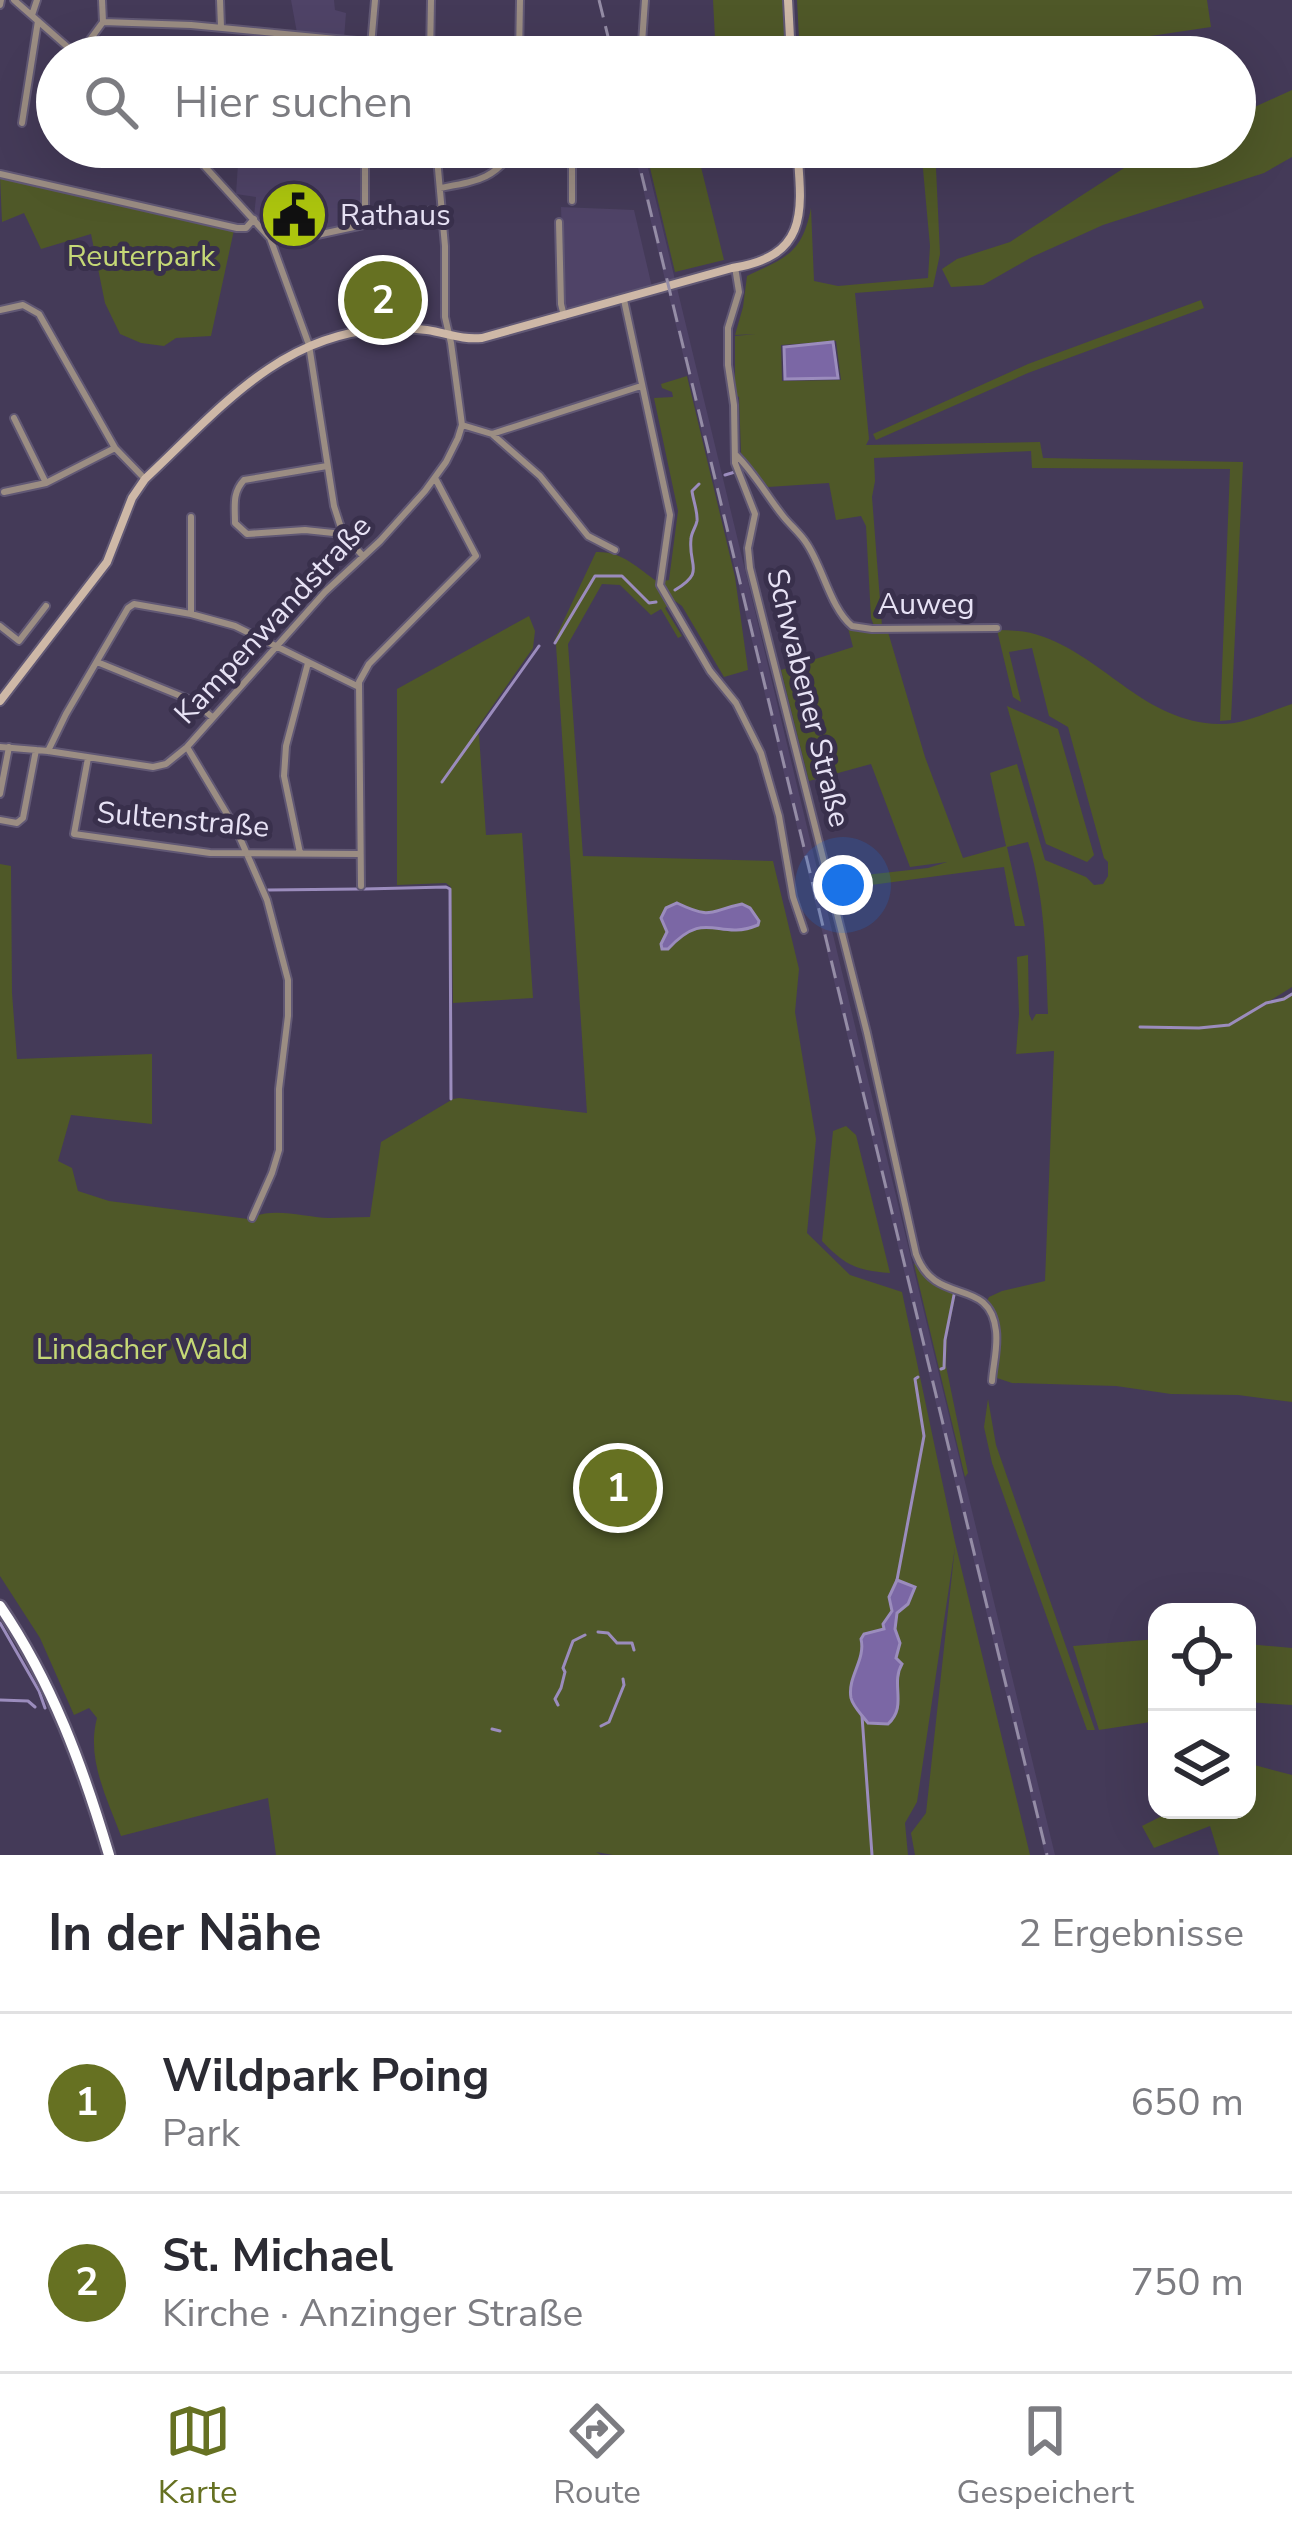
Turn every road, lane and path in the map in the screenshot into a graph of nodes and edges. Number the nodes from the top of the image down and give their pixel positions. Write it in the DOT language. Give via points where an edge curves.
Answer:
graph roads {
  1 [pos="14,0"];
  2 [pos="37,0"];
  3 [pos="102,0"];
  4 [pos="220,0"];
  5 [pos="375,0"];
  6 [pos="431,0"];
  7 [pos="520,0"];
  8 [pos="645,0"];
  9 [pos="788,0"];
  10 [pos="35,18"];
  11 [pos="103,22"];
  12 [pos="221,27"];
  13 [pos="55,36"];
  14 [pos="93,36"];
  15 [pos="306,36"];
  16 [pos="372,36"];
  17 [pos="430,36"];
  18 [pos="519,36"];
  19 [pos="642,36"];
  20 [pos="790,36"];
  21 [pos="22,123"];
  22 [pos="207,168"];
  23 [pos="365,168"];
  24 [pos="438,168"];
  25 [pos="499,168"];
  26 [pos="572,168"];
  27 [pos="798,168"];
  28 [pos="0,174"];
  29 [pos="440,188"];
  30 [pos="572,201"];
  31 [pos="442,208"];
  32 [pos="254,219"];
  33 [pos="559,222"];
  34 [pos="365,223"];
  35 [pos="270,238"];
  36 [pos="735,267"];
  37 [pos="624,300"];
  38 [pos="0,310"];
  39 [pos="564,316"];
  40 [pos="448,335"];
  41 [pos="309,345"];
  42 [pos="642,386"];
  43 [pos="14,418"];
  44 [pos="462,425"];
  45 [pos="491,434"];
  46 [pos="115,448"];
  47 [pos="734,454"];
  48 [pos="327,466"];
  49 [pos="435,478"];
  50 [pos="146,479"];
  51 [pos="46,483"];
  52 [pos="4,492"];
  53 [pos="191,517"];
  54 [pos="343,534"];
  55 [pos="615,550"];
  56 [pos="363,556"];
  57 [pos="46,606"];
  58 [pos="191,614"];
  59 [pos="36,619"];
  60 [pos="0,626"];
  61 [pos="997,628"];
  62 [pos="52,632"];
  63 [pos="278,645"];
  64 [pos="97,662"];
  65 [pos="308,662"];
  66 [pos="358,687"];
  67 [pos="0,701"];
  68 [pos="212,717"];
  69 [pos="4,747"];
  70 [pos="187,747"];
  71 [pos="36,750"];
  72 [pos="48,751"];
  73 [pos="88,758"];
  74 [pos="0,794"];
  75 [pos="0,820"];
  76 [pos="300,853"];
  77 [pos="245,854"];
  78 [pos="360,854"];
  79 [pos="361,886"];
  80 [pos="804,930"];
  81 [pos="252,1218"];
  82 [pos="992,1381"];
  83 [pos="0,1606"];
  84 [pos="109,1855"];
  1 -- 10 [label="street"];
  2 -- 10 [label="street"];
  3 -- 11 [label="street"];
  4 -- 12 [label="street"];
  5 -- 16 [label="street"];
  6 -- 17 [label="street"];
  7 -- 18 [label="street"];
  8 -- 19 [label="street"];
  9 -- 20 [label="street"];
  10 -- 13 [label="street"];
  10 -- 21 [label="street"];
  11 -- 12 [label="street"];
  11 -- 14 [label="street"];
  12 -- 15 [label="street"];
  22 -- 32 [label="street"];
  23 -- 34 [label="street"];
  24 -- 29 [label="street"];
  25 -- 29 [label="street"];
  26 -- 30 [label="street"];
  27 -- 36 [label="street" via="795,230 763,259"];
  28 -- 32 [label="street" via="200,221 246,228"];
  29 -- 31 [label="street"];
  31 -- 34 [label="street"];
  31 -- 40 [label="street"];
  32 -- 35 [label="street"];
  33 -- 39 [label="street"];
  34 -- 35 [label="street"];
  35 -- 41 [label="street"];
  36 -- 37 [label="street"];
  36 -- 47 [label="street, Schwabener Straße" via="739,292 727,339"];
  37 -- 39 [label="street"];
  37 -- 42 [label="street"];
  38 -- 46 [label="street" via="23,305 39,314"];
  39 -- 40 [label="street" via="482,338"];
  40 -- 41 [label="street" via="368,330"];
  40 -- 44 [label="street"];
  41 -- 48 [label="street"];
  41 -- 50 [label="street" via="257,375"];
  42 -- 45 [label="street"];
  42 -- 80 [label="street" via="670,521 660,585 761,753"];
  43 -- 51 [label="street"];
  44 -- 45 [label="street"];
  44 -- 49 [label="street, Kampenwandstraße"];
  45 -- 55 [label="street" via="540,476 588,536"];
  46 -- 50 [label="street"];
  46 -- 51 [label="street"];
  47 -- 61 [label="street, Auweg" via="806,540 852,626"];
  47 -- 82 [label="street, Schwabener Straße" via="755,514 750,568 916,1254 931,1280 989,1310"];
  48 -- 54 [label="street"];
  48 -- 54 [label="street" via="244,480 236,488 235,524 253,535"];
  49 -- 56 [label="street, Kampenwandstraße"];
  49 -- 66 [label="street" via="476,556 369,664"];
  50 -- 62 [label="street" via="107,562"];
  51 -- 52 [label="street"];
  53 -- 58 [label="street"];
  54 -- 56 [label="street"];
  56 -- 63 [label="street, Kampenwandstraße"];
  57 -- 59 [label="street"];
  58 -- 63 [label="street"];
  58 -- 64 [label="street" via="131,605"];
  59 -- 60 [label="street" via="19,641"];
  59 -- 62 [label="street"];
  62 -- 67 [label="street"];
  63 -- 65 [label="street"];
  63 -- 68 [label="street, Kampenwandstraße"];
  64 -- 68 [label="street" via="193,701"];
  64 -- 72 [label="street"];
  65 -- 66 [label="street"];
  65 -- 76 [label="street" via="284,776"];
  66 -- 78 [label="street"];
  68 -- 70 [label="street, Kampenwandstraße"];
  69 -- 71 [label="street, Kampenwandstraße"];
  69 -- 74 [label="street"];
  70 -- 73 [label="street, Kampenwandstraße" via="160,766"];
  70 -- 77 [label="street"];
  71 -- 72 [label="street, Kampenwandstraße"];
  71 -- 75 [label="street" via="23,818"];
  72 -- 73 [label="street, Kampenwandstraße"];
  73 -- 77 [label="street, Sultenstraße" via="74,834"];
  76 -- 77 [label="street, Sultenstraße"];
  76 -- 78 [label="street, Sultenstraße"];
  77 -- 81 [label="street" via="271,913 289,989 279,1150"];
  78 -- 79 [label="street"];
  83 -- 84 [label="highway" via="65,1725"];
}
